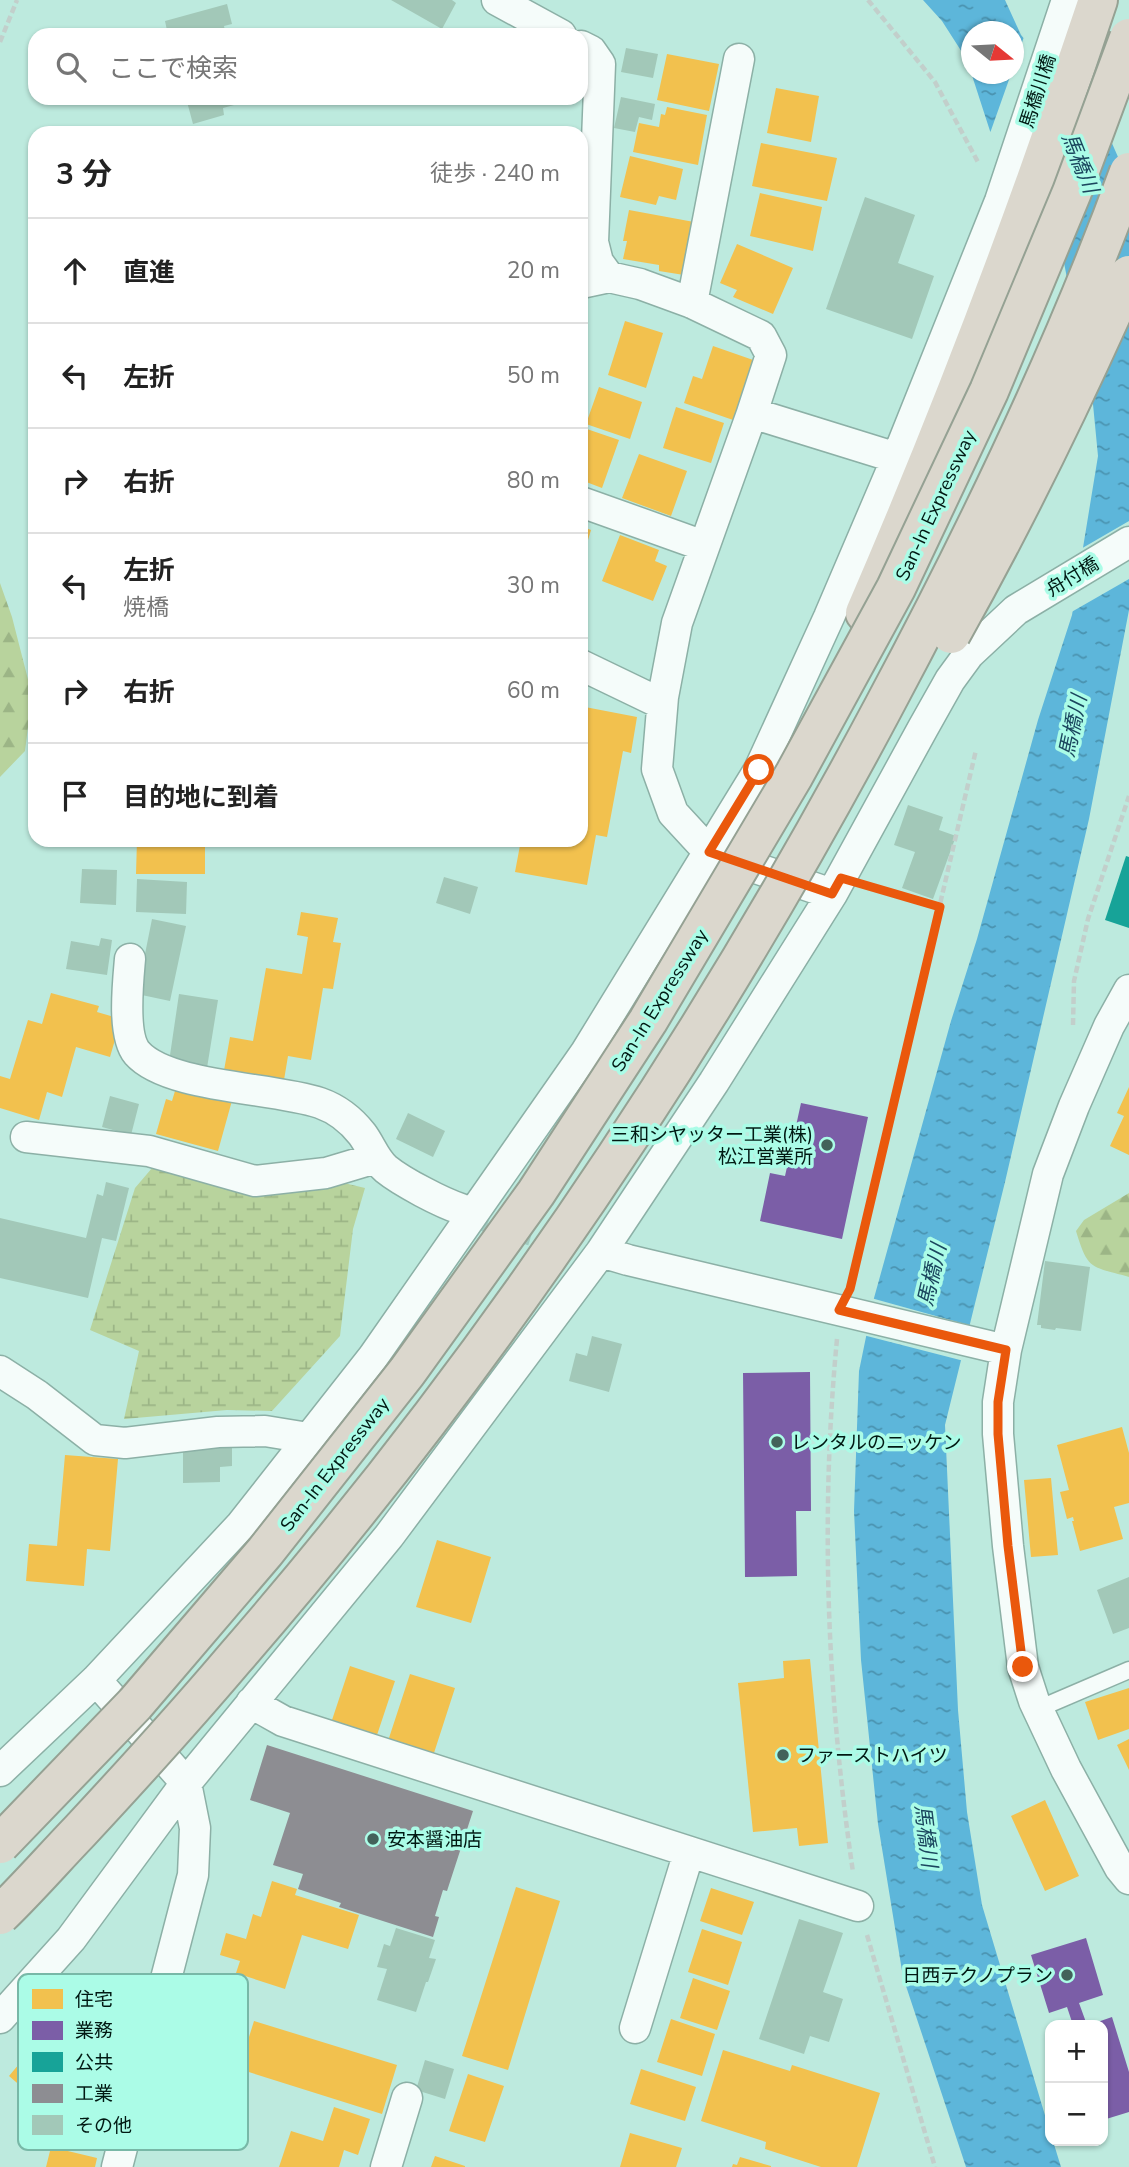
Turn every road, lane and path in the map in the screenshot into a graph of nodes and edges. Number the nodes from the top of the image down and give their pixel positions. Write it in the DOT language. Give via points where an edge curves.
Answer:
graph roads {
  1 [pos="17,0"];
  2 [pos="497,0"];
  3 [pos="869,0"];
  4 [pos="1067,0"];
  5 [pos="1098,0"];
  6 [pos="548,28"];
  7 [pos="1129,37"];
  8 [pos="0,42"];
  9 [pos="588,50"];
  10 [pos="739,59"];
  11 [pos="1129,172"];
  12 [pos="1003,192"];
  13 [pos="1129,275"];
  14 [pos="595,280"];
  15 [pos="692,303"];
  16 [pos="752,413"];
  17 [pos="897,458"];
  18 [pos="588,505"];
  19 [pos="1129,542"];
  20 [pos="704,546"];
  21 [pos="588,668"];
  22 [pos="662,704"];
  23 [pos="976,750"];
  24 [pos="794,775"];
  25 [pos="1129,796"];
  26 [pos="709,852"];
  27 [pos="836,886"];
  28 [pos="940,907"];
  29 [pos="130,959"];
  30 [pos="1129,989"];
  31 [pos="691,1043"];
  32 [pos="1090,1070"];
  33 [pos="26,1137"];
  34 [pos="376,1158"];
  35 [pos="461,1209"];
  36 [pos="601,1252"];
  37 [pos="848,1312"];
  38 [pos="996,1348"];
  39 [pos="0,1371"];
  40 [pos="308,1438"];
  41 [pos="1129,1670"];
  42 [pos="96,1680"];
  43 [pos="251,1703"];
  44 [pos="1038,1709"];
  45 [pos="0,1771"];
  46 [pos="186,1783"];
  47 [pos="0,1844"];
  48 [pos="689,1852"];
  49 [pos="1129,1880"];
  50 [pos="858,1906"];
  51 [pos="5,1911"];
  52 [pos="40,1974"];
  53 [pos="167,1974"];
  54 [pos="18,1998"];
  55 [pos="0,2018"];
  56 [pos="635,2028"];
  57 [pos="407,2098"];
  58 [pos="121,2150"];
  59 [pos="117,2167"];
  60 [pos="386,2167"];
  61 [pos="936,2167"];
  1 -- 8 [label="path"];
  2 -- 6 [label="street"];
  3 -- 12 [label="path" via="935,82"];
  4 -- 12 [label="street, 馬橋川橋"];
  5 -- 24 [label="highway, bridge" via="974,349"];
  7 -- 24 [label="highway, San-In Expressway, bridge" via="1072,192 989,391 896,588"];
  9 -- 14 [label="street" via="600,64"];
  10 -- 15 [label="street"];
  11 -- 31 [label="highway, bridge" via="1028,418 937,607 832,804"];
  12 -- 17 [label="street, 馬橋川橋"];
  13 -- 31 [label="highway, bridge" via="1041,464 866,787 776,928"];
  14 -- 15 [label="street" via="640,284"];
  15 -- 16 [label="street" via="761,336 771,355"];
  16 -- 17 [label="street"];
  16 -- 20 [label="street"];
  17 -- 26 [label="street, 馬橋川橋" via="759,770"];
  18 -- 20 [label="street"];
  19 -- 27 [label="street, 舟付橋" via="1016,610 969,654 950,680"];
  20 -- 22 [label="street" via="677,623"];
  21 -- 22 [label="street"];
  22 -- 26 [label="street" via="657,769 673,813"];
  23 -- 28 [label="path"];
  24 -- 47 [label="highway, San-In Expressway, bridge" via="648,1021 544,1182 407,1372 265,1552 135,1704"];
  25 -- 32 [label="path" via="1088,919 1074,981 1073,1032"];
  26 -- 27 [label="street"];
  26 -- 40 [label="street, 馬橋川橋" via="586,1052 373,1357"];
  27 -- 28 [label="path"];
  27 -- 36 [label="street, 舟付橋"];
  28 -- 37 [label="path"];
  29 -- 34 [label="street" via="126,1016 135,1050 146,1060 179,1076 320,1103 344,1115"];
  30 -- 32 [label="street"];
  31 -- 51 [label="highway, bridge" via="476,1358 318,1562 164,1740"];
  32 -- 38 [label="street" via="1048,1174"];
  33 -- 34 [label="street" via="149,1150 255,1181 326,1173"];
  34 -- 35 [label="street" via="387,1170"];
  36 -- 37 [label="street"];
  36 -- 43 [label="street, 舟付橋" via="390,1536"];
  37 -- 38 [label="street"];
  37 -- 50 [label="path" via="830,1410 829,1632 841,1788"];
  38 -- 44 [label="street" via="998,1434 1018,1644"];
  39 -- 40 [label="street" via="95,1440 125,1443 265,1431"];
  40 -- 42 [label="street, 馬橋川橋" via="241,1525"];
  41 -- 44 [label="lane"];
  42 -- 45 [label="street, 馬橋川橋"];
  42 -- 46 [label="street"];
  43 -- 46 [label="street, 舟付橋"];
  43 -- 48 [label="street" via="283,1721"];
  44 -- 49 [label="street"];
  46 -- 52 [label="street, 舟付橋" via="71,1939"];
  46 -- 53 [label="street" via="195,1828 193,1875"];
  48 -- 50 [label="street"];
  48 -- 56 [label="street"];
  50 -- 61 [label="path"];
  54 -- 55 [label="street, 舟付橋"];
  57 -- 60 [label="street"];
  58 -- 59 [label="street"];
}
